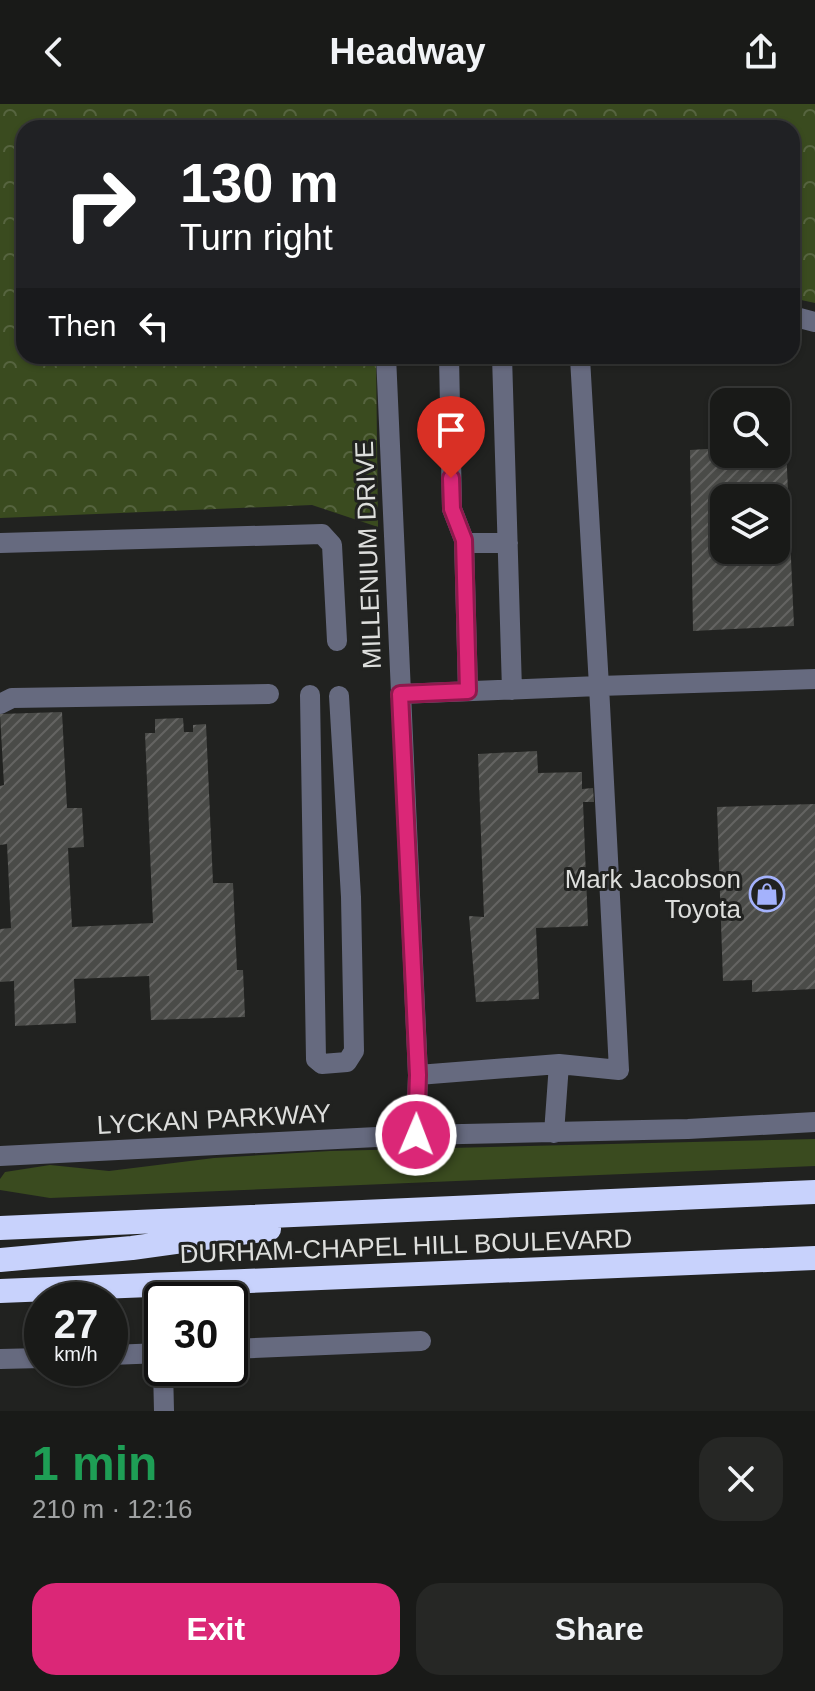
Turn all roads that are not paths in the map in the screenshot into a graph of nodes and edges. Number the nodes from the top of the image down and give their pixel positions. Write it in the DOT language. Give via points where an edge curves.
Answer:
graph roads {
  1 [pos="386,364"];
  2 [pos="449,364"];
  3 [pos="502,364"];
  4 [pos="580,364"];
  5 [pos="0,543"];
  6 [pos="464,543"];
  7 [pos="508,543"];
  8 [pos="337,641"];
  9 [pos="815,679"];
  10 [pos="599,686"];
  11 [pos="512,690"];
  12 [pos="468,691"];
  13 [pos="269,694"];
  14 [pos="400,694"];
  15 [pos="310,695"];
  16 [pos="339,696"];
  17 [pos="0,704"];
  18 [pos="559,1064"];
  19 [pos="418,1075"];
  20 [pos="815,1122"];
  21 [pos="554,1133"];
  22 [pos="416,1135"];
  23 [pos="0,1156"];
  24 [pos="815,1192"];
  25 [pos="378,1210"];
  26 [pos="0,1228"];
  27 [pos="815,1258"];
  28 [pos="0,1260"];
  29 [pos="0,1291"];
  30 [pos="421,1341"];
  31 [pos="248,1348"];
  32 [pos="24,1358"];
  33 [pos="0,1359"];
  34 [pos="163,1386"];
  35 [pos="164,1411"];
  1 -- 14 [label="street, MILLENIUM DRIVE"];
  2 -- 6 [label="street" via="452,509"];
  3 -- 7 [label="street"];
  4 -- 10 [label="street"];
  5 -- 8 [label="street" via="322,534 332,545"];
  6 -- 7 [label="street"];
  6 -- 12 [label="street"];
  7 -- 11 [label="street"];
  9 -- 10 [label="street"];
  10 -- 11 [label="street"];
  10 -- 18 [label="street" via="619,1070"];
  11 -- 12 [label="street"];
  12 -- 14 [label="street"];
  13 -- 17 [label="street" via="12,698"];
  14 -- 19 [label="street, MILLENIUM DRIVE"];
  15 -- 16 [label="street" via="316,1059 322,1064 347,1062 354,1051"];
  18 -- 19 [label="street"];
  18 -- 21 [label="street"];
  19 -- 22 [label="street, MILLENIUM DRIVE"];
  20 -- 21 [label="street, LYCKAN PARKWAY"];
  21 -- 22 [label="street, LYCKAN PARKWAY"];
  22 -- 23 [label="street, LYCKAN PARKWAY"];
  24 -- 25 [label="highway, DURHAM-CHAPEL HILL BOULEVARD"];
  25 -- 26 [label="highway, DURHAM-CHAPEL HILL BOULEVARD"];
  25 -- 28 [label="highway" via="223,1236"];
  27 -- 29 [label="highway, DURHAM-CHAPEL HILL BOULEVARD"];
  30 -- 31 [label="street"];
  32 -- 33 [label="street"];
  34 -- 35 [label="street"];
}
